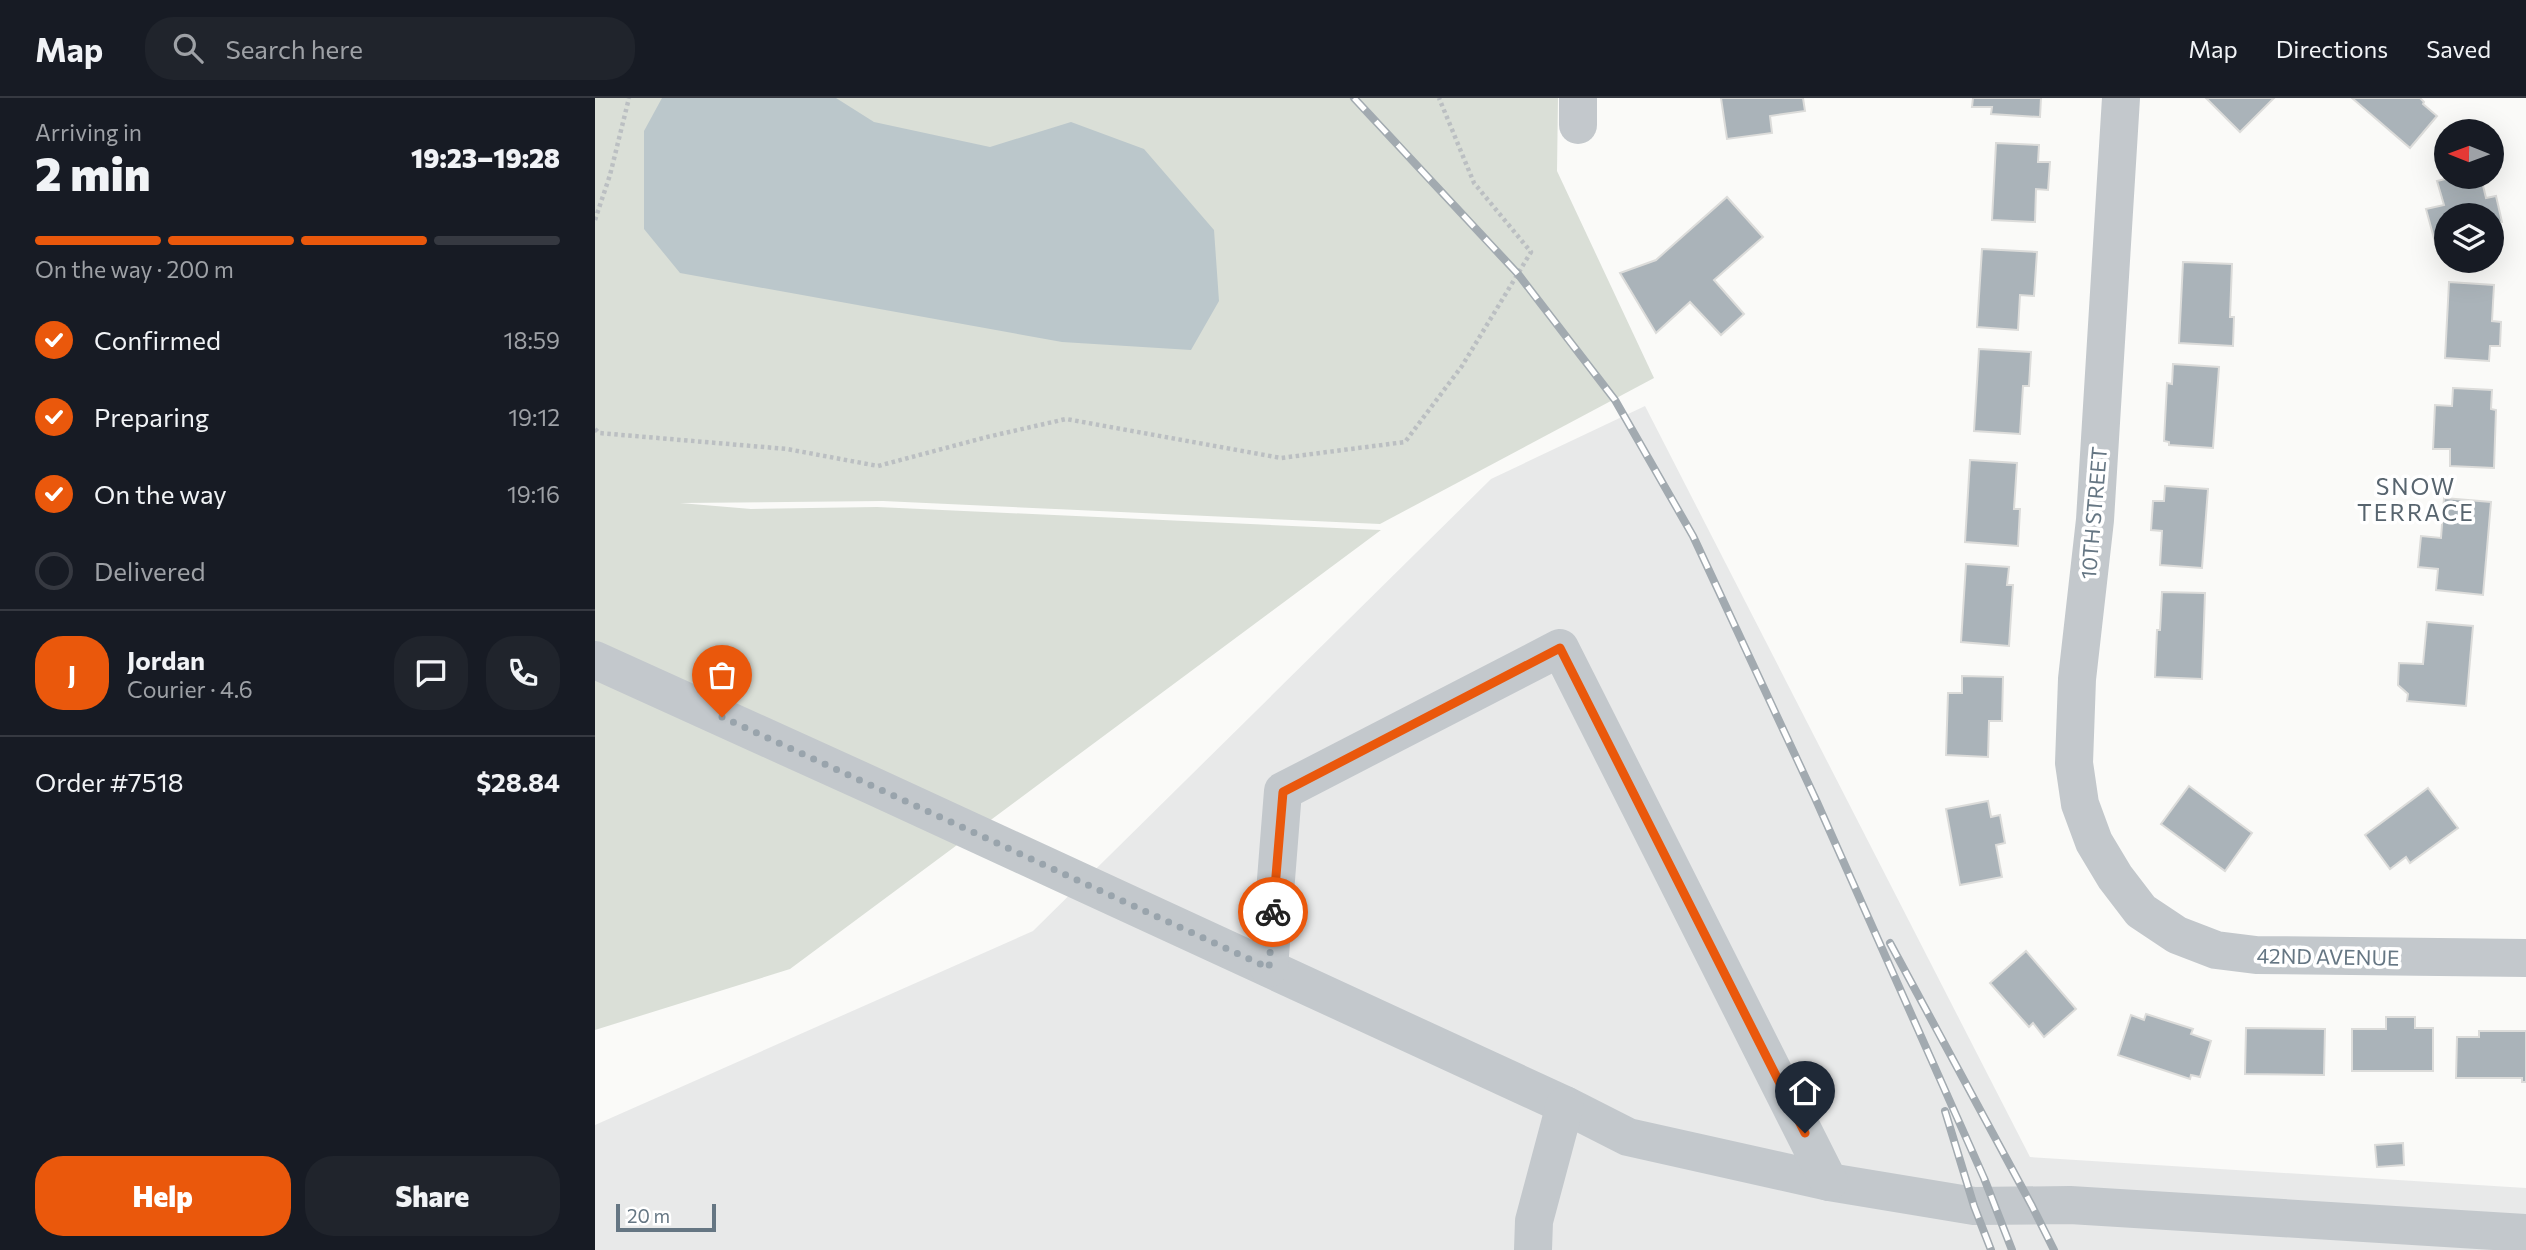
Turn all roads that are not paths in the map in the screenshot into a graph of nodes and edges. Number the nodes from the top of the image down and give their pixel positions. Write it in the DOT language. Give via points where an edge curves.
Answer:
graph roads {
  1 [pos="2121,98"];
  2 [pos="595,660"];
  3 [pos="2141,911"];
  4 [pos="2526,958"];
  5 [pos="1269,968"];
  6 [pos="1565,1105"];
  7 [pos="1829,1182"];
  8 [pos="2526,1233"];
  9 [pos="2332,1236"];
  10 [pos="1532,1250"];
  1 -- 3 [label="street, 10TH STREET" via="2095,520 2077,679 2074,763 2080,804 2094,842"];
  2 -- 5 [label="street"];
  3 -- 4 [label="street, 42ND AVENUE" via="2177,935 2215,950 2256,955"];
  5 -- 6 [label="street"];
  5 -- 7 [label="street" via="1283,792 1560,648"];
  6 -- 7 [label="street" via="1628,1137"];
  6 -- 10 [label="street" via="1534,1220"];
  7 -- 9 [label="street" via="1975,1206 2070,1205"];
  8 -- 9 [label="street"];
}
